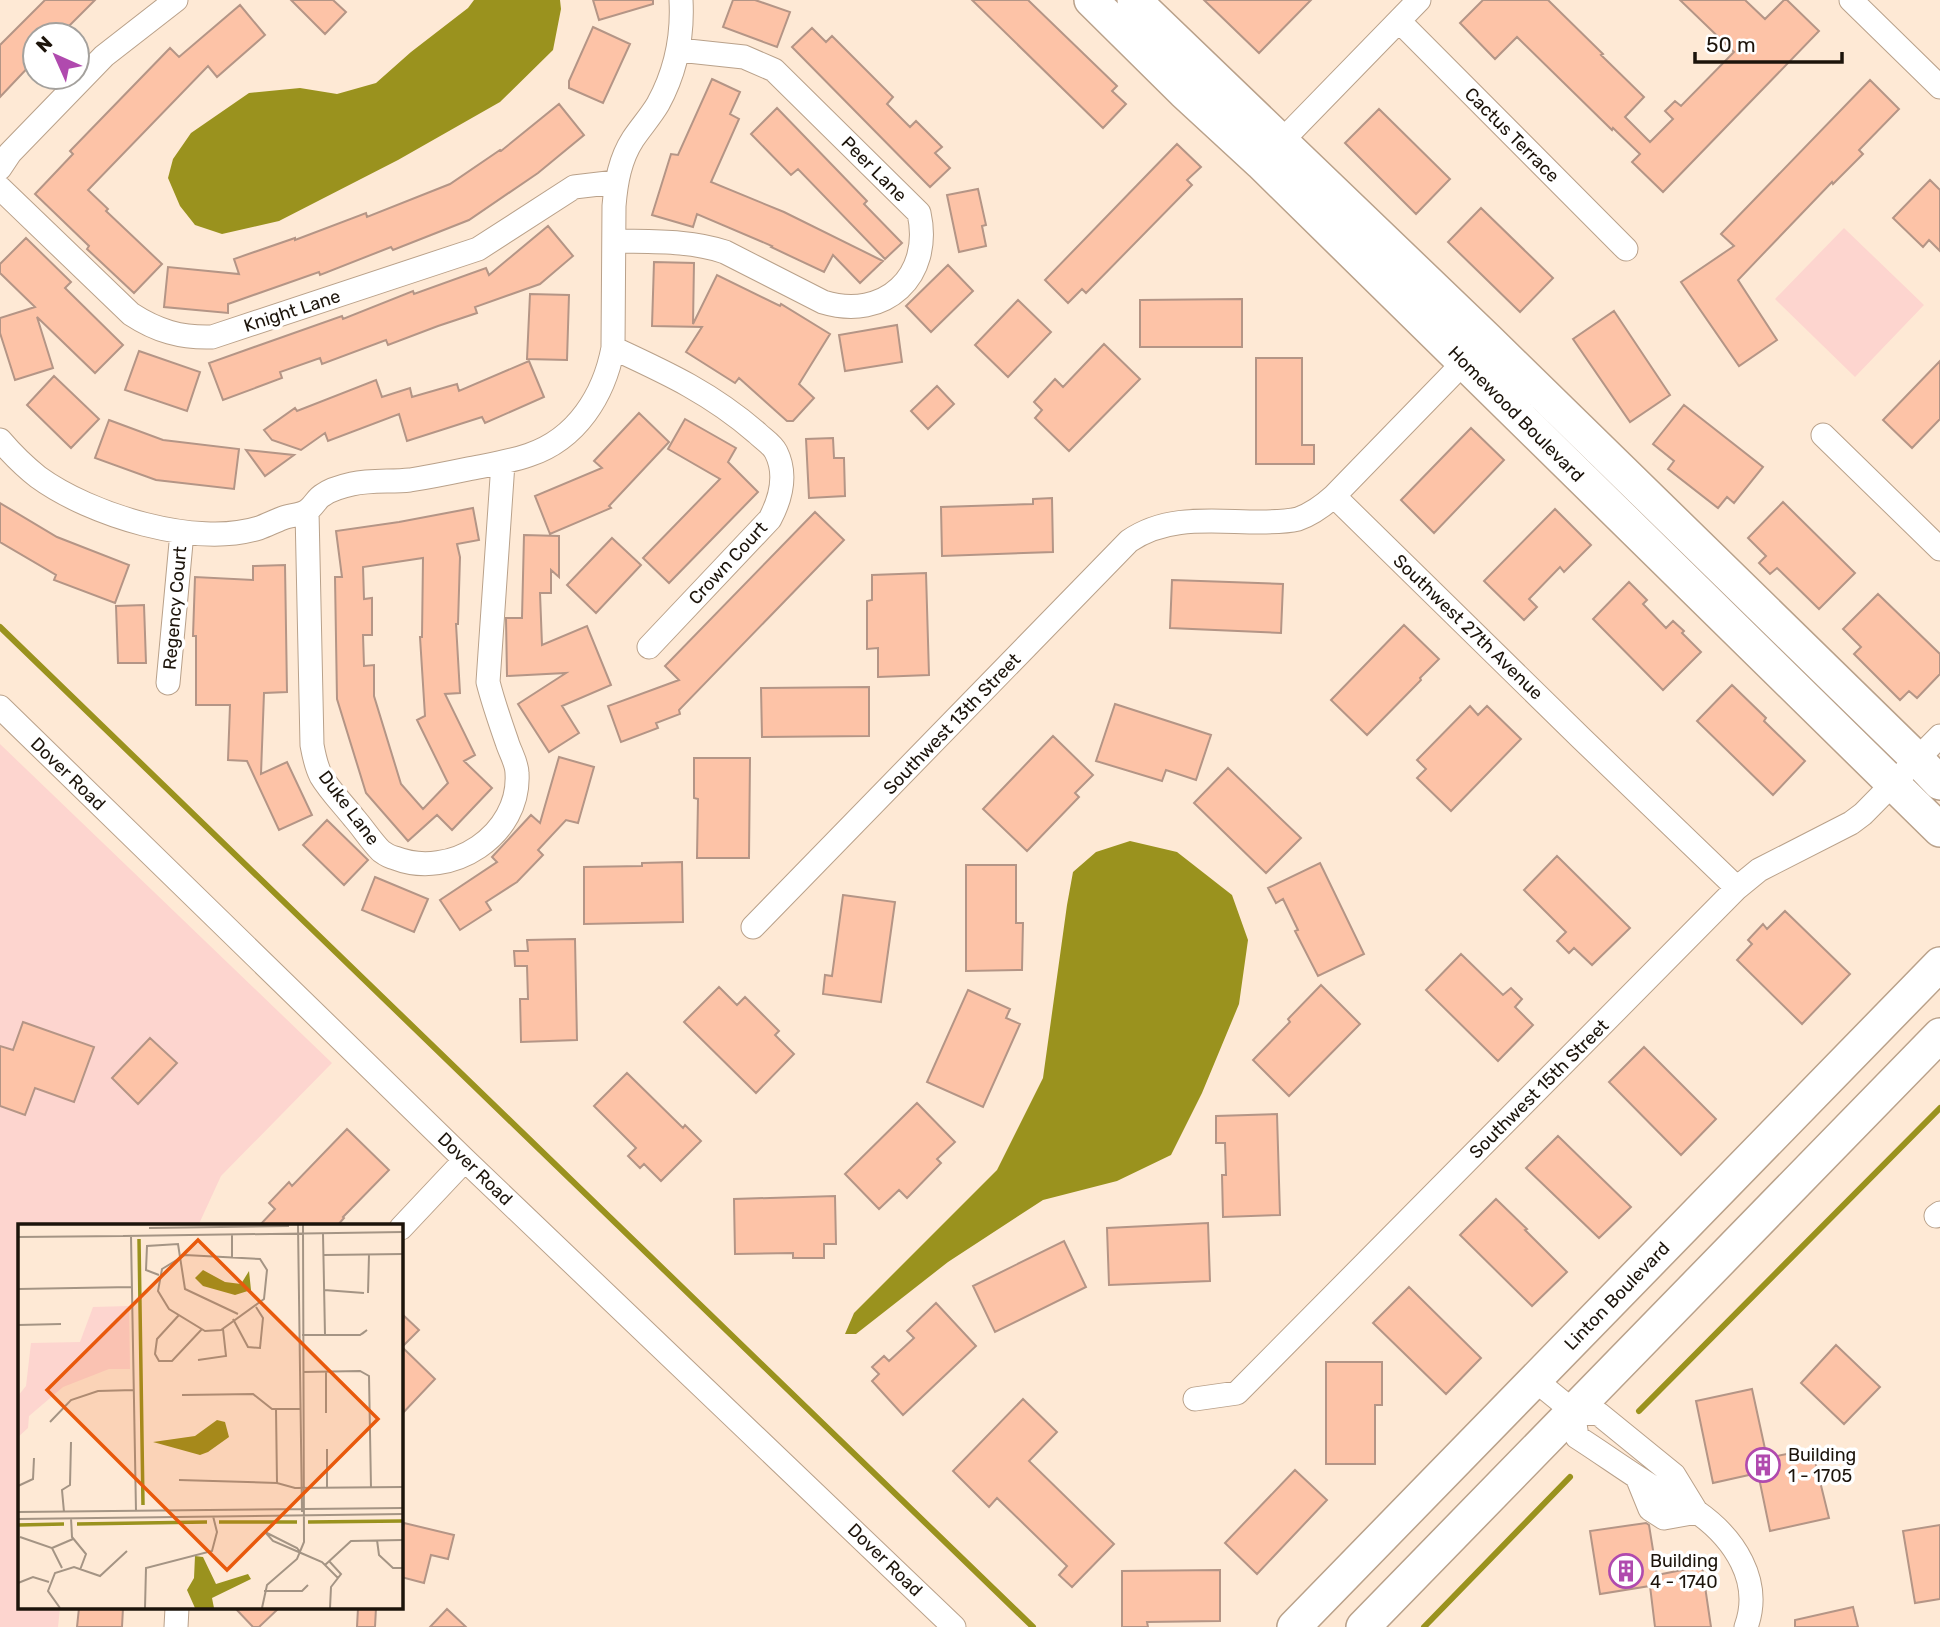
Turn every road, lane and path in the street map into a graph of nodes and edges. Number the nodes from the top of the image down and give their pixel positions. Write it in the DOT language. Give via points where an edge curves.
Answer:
graph roads {
  1 [pos="176,0"];
  2 [pos="681,0"];
  3 [pos="1091,0"];
  4 [pos="1133,0"];
  5 [pos="1419,0"];
  6 [pos="1851,0"];
  7 [pos="1399,21"];
  8 [pos="679,50"];
  9 [pos="1940,87"];
  10 [pos="1271,152"];
  11 [pos="0,168"];
  12 [pos="616,182"];
  13 [pos="0,188"];
  14 [pos="614,241"];
  15 [pos="1626,249"];
  16 [pos="1487,339"];
  17 [pos="613,348"];
  18 [pos="1464,363"];
  19 [pos="1823,435"];
  20 [pos="0,440"];
  21 [pos="503,463"];
  22 [pos="1334,496"];
  23 [pos="307,511"];
  24 [pos="182,532"];
  25 [pos="1940,549"];
  26 [pos="649,647"];
  27 [pos="168,683"];
  28 [pos="0,707"];
  29 [pos="1928,747"];
  30 [pos="1940,783"];
  31 [pos="1892,784"];
  32 [pos="1940,830"];
  33 [pos="1737,888"];
  34 [pos="754,927"];
  35 [pos="1940,964"];
  36 [pos="1940,1035"];
  37 [pos="465,1160"];
  38 [pos="402,1227"];
  39 [pos="1535,1380"];
  40 [pos="1195,1399"];
  41 [pos="1573,1411"];
  42 [pos="1697,1512"];
  43 [pos="954,1627"];
  44 [pos="1294,1627"];
  45 [pos="1363,1627"];
  46 [pos="1746,1627"];
  1 -- 11 [label="street" via="104,56"];
  2 -- 8 [label="street"];
  3 -- 10 [label="street, Homewood Boulevard" via="1184,92"];
  4 -- 10 [label="street, Homewood Boulevard" via="1206,68"];
  5 -- 7 [label="street"];
  6 -- 9 [label="street"];
  7 -- 10 [label="street"];
  7 -- 15 [label="street, Cactus Terrace"];
  8 -- 12 [label="street" via="669,81 628,148"];
  8 -- 14 [label="street, Peer Lane" via="744,57 774,70 919,213 922,226 916,266 889,296 864,306 837,306 710,247"];
  10 -- 16 [label="street, Homewood Boulevard"];
  10 -- 18 [label="street, Homewood Boulevard"];
  12 -- 13 [label="street, Knight Lane" via="574,187 478,249 198,338 170,334 131,314"];
  12 -- 14 [label="street"];
  14 -- 17 [label="street"];
  16 -- 18 [label="street"];
  16 -- 29 [label="street, Homewood Boulevard"];
  17 -- 21 [label="street" via="605,381 581,420 545,448"];
  17 -- 26 [label="street, Crown Court" via="684,381 739,418 775,449 782,479 770,519"];
  18 -- 22 [label="street"];
  18 -- 31 [label="street, Homewood Boulevard"];
  19 -- 25 [label="street"];
  20 -- 24 [label="street" via="40,478 66,494 138,523"];
  21 -- 23 [label="street" via="410,480 350,484 321,495"];
  21 -- 23 [label="street, Duke Lane" via="488,682 518,771 515,794 494,834 470,853 441,863 411,863 383,853 330,788 315,761"];
  22 -- 33 [label="street, Southwest 27th Avenue"];
  22 -- 34 [label="street, Southwest 13th Street" via="1311,513 1283,522 1183,522 1154,527 1129,541"];
  23 -- 24 [label="street" via="246,531 219,535"];
  24 -- 27 [label="street, Regency Court"];
  28 -- 37 [label="street, Dover Road"];
  29 -- 30 [label="street, Homewood Boulevard"];
  29 -- 31 [label="street, Southwest 15th Street"];
  31 -- 32 [label="street, Homewood Boulevard"];
  31 -- 33 [label="street, Southwest 15th Street" via="1851,823 1759,870"];
  33 -- 40 [label="street, Southwest 15th Street" via="1237,1393"];
  35 -- 39 [label="street, Linton Boulevard"];
  36 -- 41 [label="street"];
  37 -- 38 [label="street"];
  37 -- 43 [label="street, Dover Road"];
  39 -- 41 [label="street"];
  39 -- 44 [label="street, Linton Boulevard"];
  41 -- 42 [label="street" via="1599,1415 1674,1475"];
  41 -- 42 [label="street" via="1577,1437"];
  41 -- 45 [label="street"];
  42 -- 46 [label="street" via="1742,1560 1751,1589"];
}
